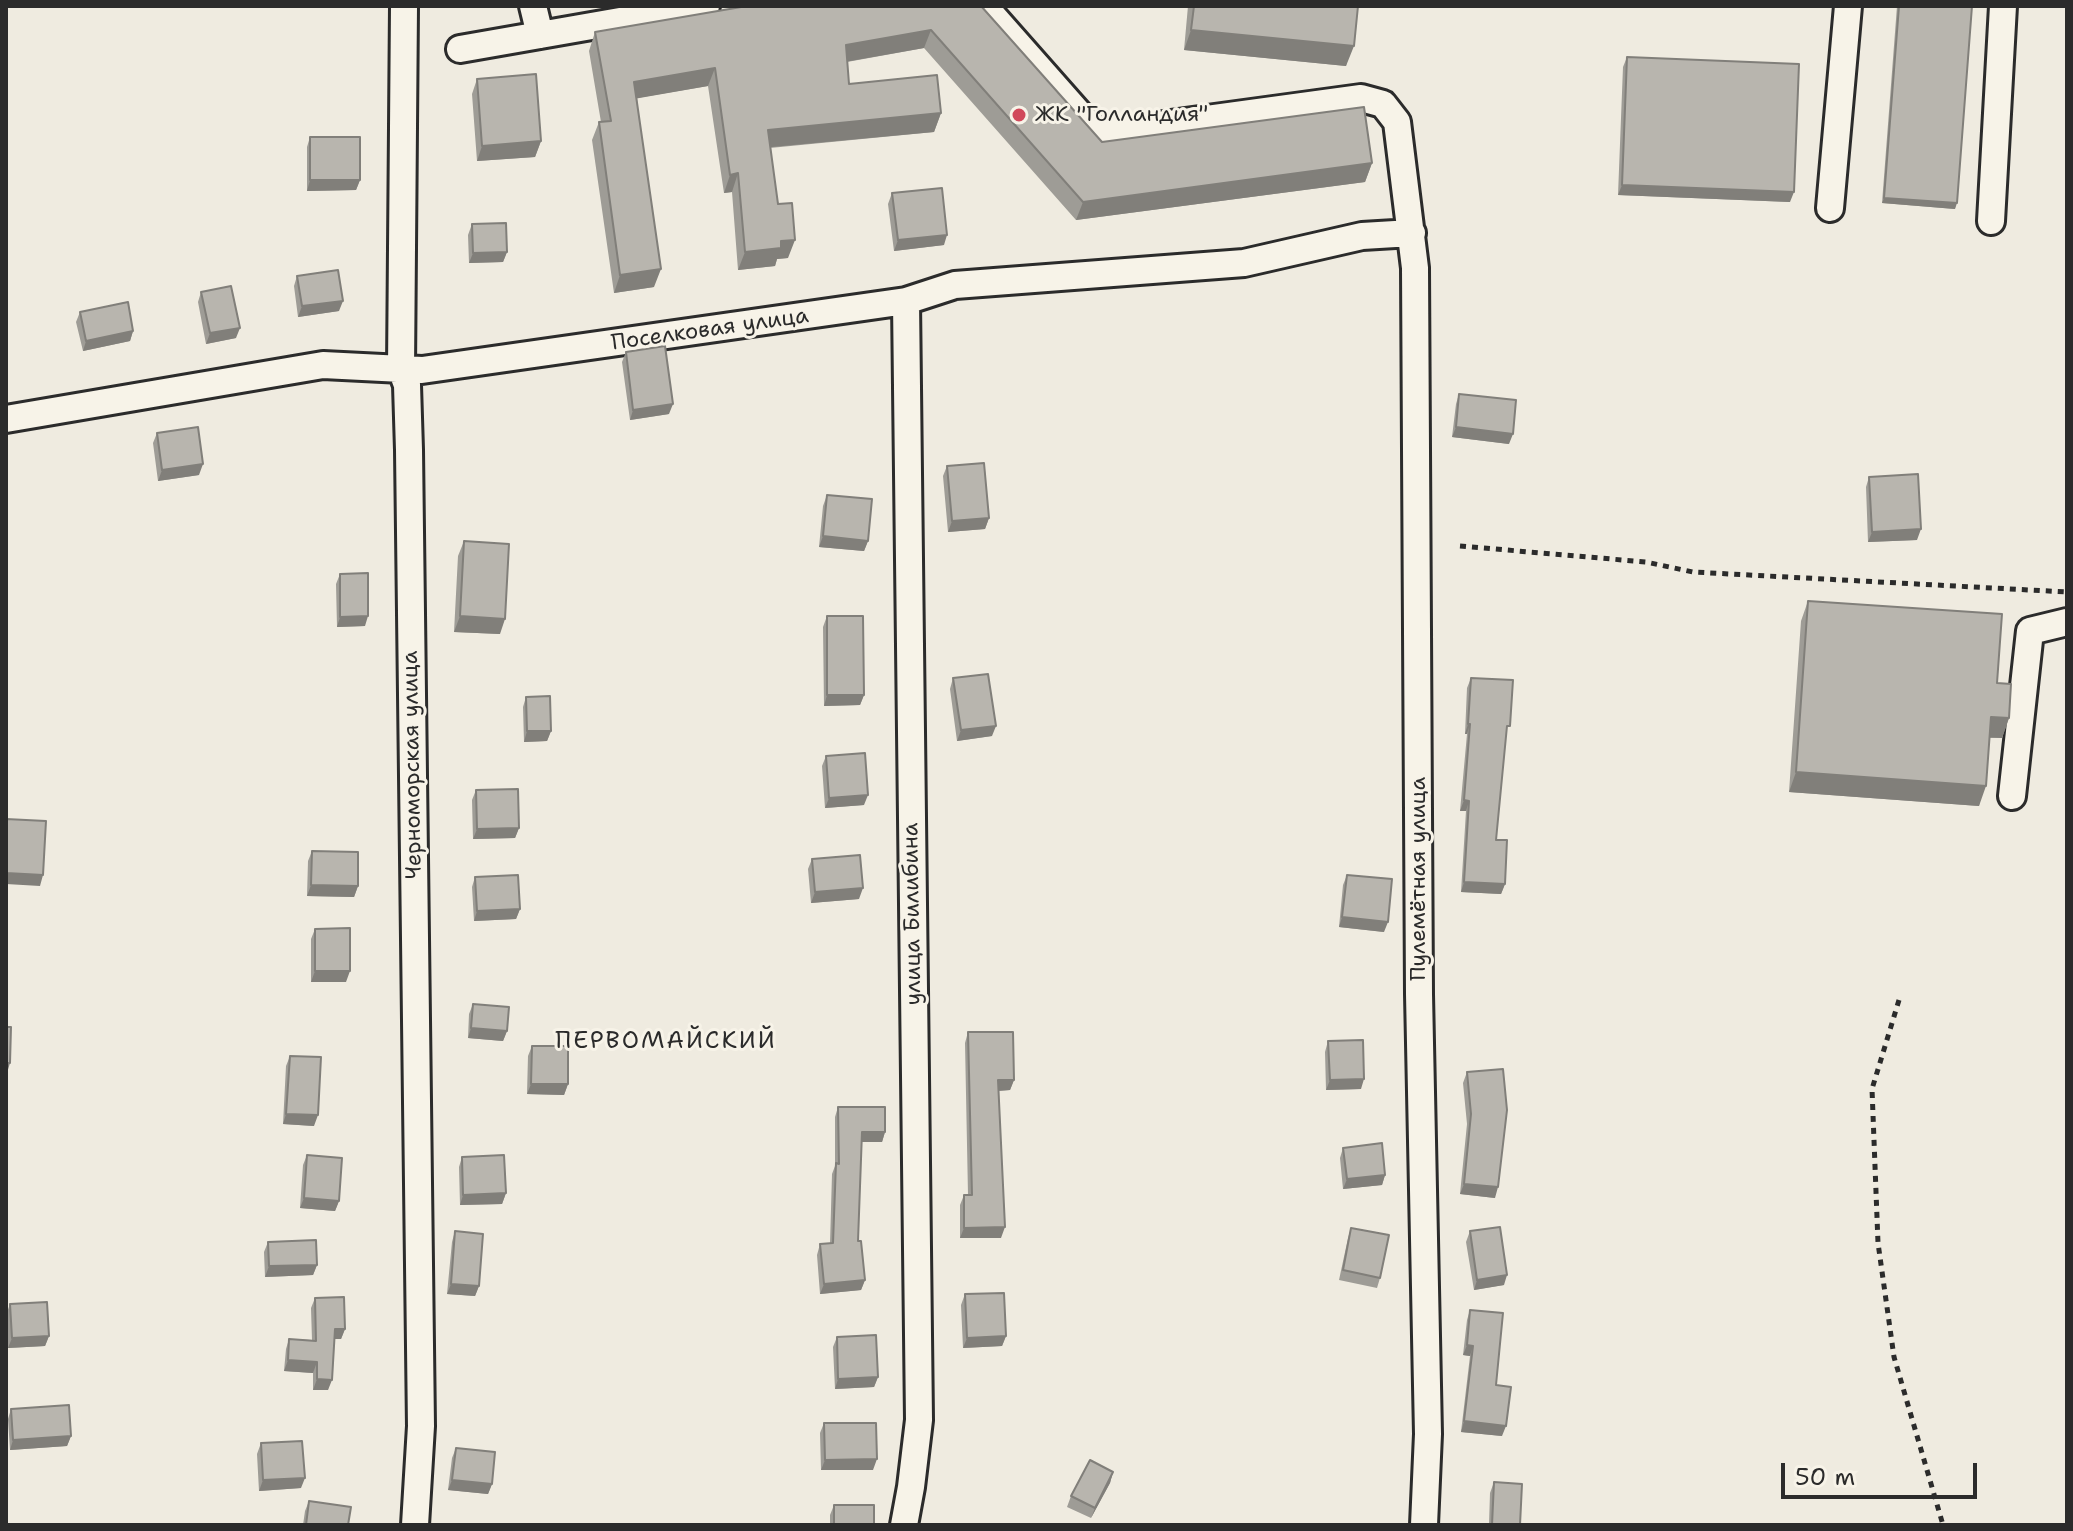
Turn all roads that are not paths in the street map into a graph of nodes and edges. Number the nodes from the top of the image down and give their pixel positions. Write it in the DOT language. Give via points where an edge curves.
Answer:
graph roads {
  1 [pos="404,6"];
  2 [pos="533,6"];
  3 [pos="706,6"];
  4 [pos="984,6"];
  5 [pos="1848,6"];
  6 [pos="2003,6"];
  7 [pos="540,35"];
  8 [pos="460,49"];
  9 [pos="1830,208"];
  10 [pos="1991,221"];
  11 [pos="1412,233"];
  12 [pos="906,301"];
  13 [pos="401,369"];
  14 [pos="6,419"];
  15 [pos="2067,622"];
  16 [pos="2012,796"];
  17 [pos="415,1525"];
  18 [pos="904,1525"];
  19 [pos="1424,1525"];
  1 -- 13 [label="street, Черноморская улица"];
  2 -- 7 [label="street"];
  3 -- 7 [label="street"];
  4 -- 11 [label="street, Пулемётная улица" via="1097,134 1361,98 1383,104 1397,122"];
  5 -- 9 [label="street"];
  6 -- 10 [label="street"];
  7 -- 8 [label="street"];
  11 -- 12 [label="street, Поселковая улица" via="1362,236 1244,263 955,285"];
  11 -- 19 [label="street, Пулемётная улица" via="1428,1434"];
  12 -- 13 [label="street, Поселковая улица"];
  12 -- 18 [label="street, улица Билибина" via="919,1420"];
  13 -- 14 [label="street, Поселковая улица" via="323,365"];
  13 -- 17 [label="street, Черноморская улица" via="407,385 410,482 421,1426"];
  15 -- 16 [label="street" via="2030,631"];
}
